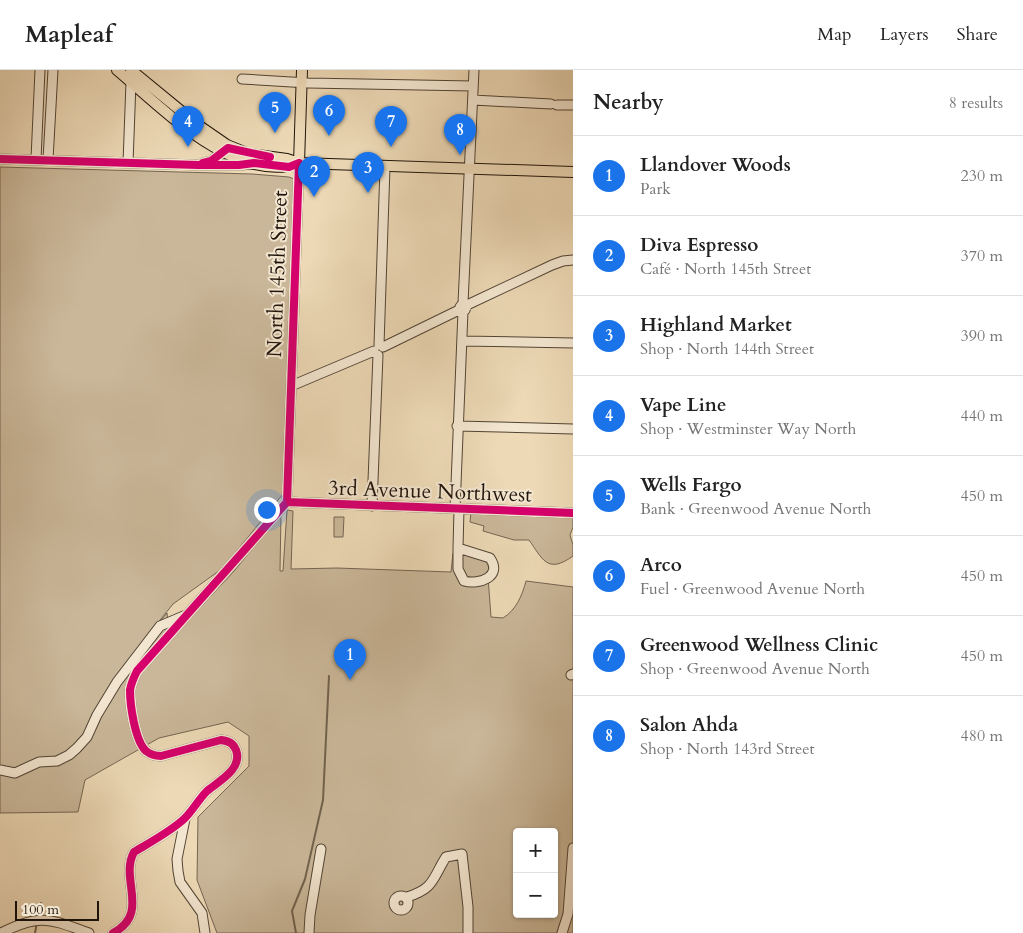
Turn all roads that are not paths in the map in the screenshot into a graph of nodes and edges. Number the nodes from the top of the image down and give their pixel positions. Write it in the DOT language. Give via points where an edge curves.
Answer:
graph roads {
  1 [pos="40,70"];
  2 [pos="53,70"];
  3 [pos="117,70"];
  4 [pos="131,70"];
  5 [pos="302,70"];
  6 [pos="474,70"];
  7 [pos="242,79"];
  8 [pos="131,82"];
  9 [pos="302,83"];
  10 [pos="473,86"];
  11 [pos="472,100"];
  12 [pos="573,105"];
  13 [pos="37,135"];
  14 [pos="49,136"];
  15 [pos="236,149"];
  16 [pos="222,152"];
  17 [pos="0,159"];
  18 [pos="36,159"];
  19 [pos="48,160"];
  20 [pos="128,163"];
  21 [pos="299,163"];
  22 [pos="198,164"];
  23 [pos="254,164"];
  24 [pos="385,167"];
  25 [pos="470,169"];
  26 [pos="573,172"];
  27 [pos="573,260"];
  28 [pos="463,307"];
  29 [pos="462,341"];
  30 [pos="573,344"];
  31 [pos="379,349"];
  32 [pos="291,386"];
  33 [pos="457,426"];
  34 [pos="573,429"];
  35 [pos="287,502"];
  36 [pos="372,506"];
  37 [pos="457,509"];
  38 [pos="573,513"];
  39 [pos="458,548"];
  40 [pos="189,614"];
  41 [pos="0,770"];
  42 [pos="185,818"];
  43 [pos="573,848"];
  44 [pos="321,849"];
  45 [pos="407,898"];
  46 [pos="1,933"];
  47 [pos="89,933"];
  48 [pos="113,933"];
  49 [pos="205,933"];
  50 [pos="310,933"];
  51 [pos="468,933"];
  52 [pos="562,933"];
  1 -- 13 [label="street"];
  2 -- 14 [label="street"];
  3 -- 8 [label="main road"];
  4 -- 15 [label="main road" via="210,134"];
  5 -- 9 [label="main road, North 145th Street"];
  6 -- 10 [label="street"];
  7 -- 9 [label="street"];
  8 -- 16 [label="main road" via="194,134"];
  8 -- 20 [label="street"];
  9 -- 10 [label="street"];
  9 -- 21 [label="main road, North 145th Street"];
  10 -- 11 [label="street"];
  11 -- 12 [label="street"];
  11 -- 25 [label="street"];
  13 -- 14 [label="street"];
  13 -- 18 [label="street"];
  14 -- 19 [label="street"];
  15 -- 16 [label="street" via="228,148"];
  15 -- 21 [label="main road"];
  16 -- 22 [label="street" via="211,161"];
  16 -- 23 [label="main road"];
  17 -- 18 [label="street"];
  18 -- 19 [label="street"];
  19 -- 20 [label="street"];
  20 -- 22 [label="street"];
  21 -- 23 [label="main road" via="288,167"];
  21 -- 24 [label="main road"];
  21 -- 32 [label="street, North 145th Street"];
  22 -- 23 [label="street"];
  24 -- 25 [label="main road"];
  24 -- 31 [label="street"];
  25 -- 26 [label="main road"];
  25 -- 28 [label="street"];
  27 -- 28 [label="street" via="552,264"];
  28 -- 29 [label="street"];
  28 -- 31 [label="street"];
  29 -- 30 [label="street"];
  29 -- 33 [label="street"];
  31 -- 32 [label="street"];
  31 -- 36 [label="street"];
  32 -- 35 [label="street, North 145th Street"];
  33 -- 34 [label="street"];
  33 -- 37 [label="street"];
  35 -- 36 [label="street, 3rd Avenue Northwest"];
  35 -- 40 [label="street"];
  36 -- 37 [label="street, 3rd Avenue Northwest"];
  37 -- 38 [label="street, 3rd Avenue Northwest"];
  37 -- 39 [label="street"];
  39 -- 39 [label="street" via="458,569 464,581 488,578 493,569 490,558"];
  40 -- 41 [label="street" via="160,626 117,682 96,715 87,737 69,756 40,762 15,773"];
  40 -- 42 [label="street" via="136,671 130,688 139,741 154,756 221,740 229,741 237,753 236,764 230,774 206,792"];
  42 -- 48 [label="street" via="134,852 130,859 134,899 130,918 123,928"];
  42 -- 49 [label="street" via="178,872 180,882 202,913"];
  43 -- 52 [label="street" via="568,914"];
  44 -- 50 [label="street"];
  45 -- 51 [label="street" via="426,890 446,857 462,854"];
  46 -- 47 [label="street" via="18,924 39,919"];
}
